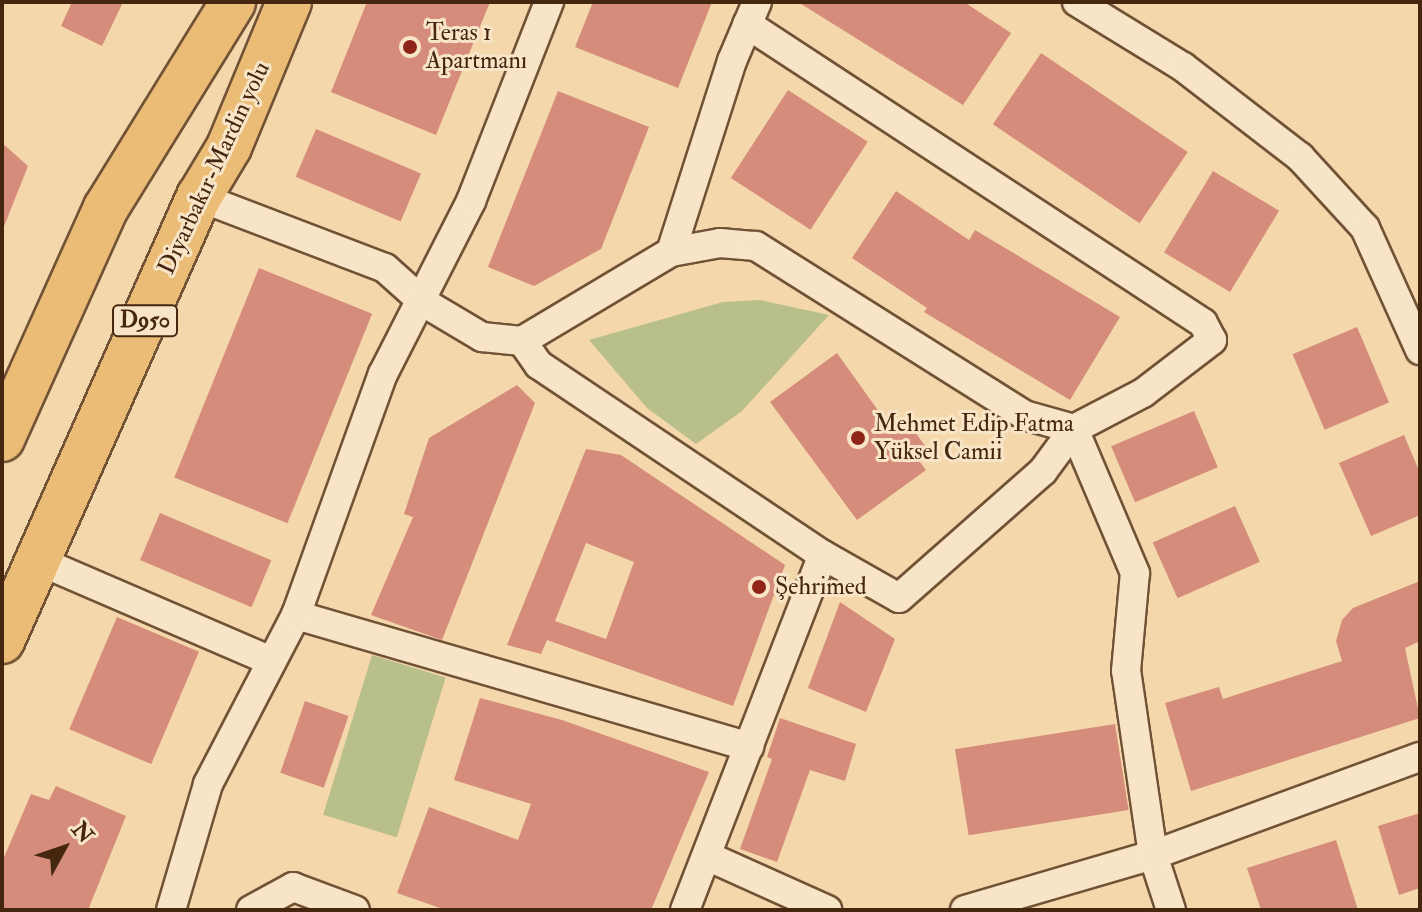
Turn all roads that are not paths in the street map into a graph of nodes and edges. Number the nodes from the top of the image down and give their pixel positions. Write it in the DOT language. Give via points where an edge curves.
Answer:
graph roads {
  1 [pos="233,2"];
  2 [pos="289,2"];
  3 [pos="549,2"];
  4 [pos="1077,2"];
  5 [pos="752,13"];
  6 [pos="199,197"];
  7 [pos="671,252"];
  8 [pos="423,302"];
  9 [pos="522,341"];
  10 [pos="1420,350"];
  11 [pos="1074,429"];
  12 [pos="2,439"];
  13 [pos="823,555"];
  14 [pos="39,561"];
  15 [pos="296,615"];
  16 [pos="2,641"];
  17 [pos="271,661"];
  18 [pos="749,747"];
  19 [pos="1420,757"];
  20 [pos="1153,855"];
  21 [pos="707,856"];
  22 [pos="171,910"];
  23 [pos="251,910"];
  24 [pos="355,910"];
  25 [pos="685,910"];
  26 [pos="827,910"];
  27 [pos="965,910"];
  28 [pos="1171,910"];
  1 -- 12 [label="highway" via="106,208"];
  2 -- 6 [label="highway, Diyarbakır-Mardin yolu / D950" via="229,147"];
  3 -- 8 [label="street" via="471,201"];
  4 -- 10 [label="street" via="1183,67 1300,157 1365,228"];
  5 -- 7 [label="street"];
  5 -- 11 [label="street" via="1203,323 1212,340 1188,363"];
  6 -- 8 [label="street" via="385,268"];
  6 -- 14 [label="highway, Diyarbakır-Mardin yolu / D950"];
  7 -- 9 [label="street"];
  7 -- 11 [label="street" via="720,243 756,246 1024,415"];
  8 -- 9 [label="street" via="482,337"];
  8 -- 15 [label="street" via="383,374"];
  9 -- 13 [label="street" via="539,365"];
  11 -- 13 [label="street" via="1043,471 899,598"];
  11 -- 20 [label="street" via="1135,573 1126,671"];
  13 -- 18 [label="street" via="777,662"];
  14 -- 16 [label="highway, Diyarbakır-Mardin yolu / D950"];
  14 -- 17 [label="street"];
  15 -- 17 [label="street"];
  15 -- 18 [label="street"];
  17 -- 22 [label="street" via="208,784"];
  18 -- 21 [label="street"];
  19 -- 20 [label="street"];
  20 -- 27 [label="street"];
  20 -- 28 [label="street"];
  21 -- 25 [label="street"];
  21 -- 26 [label="street"];
  23 -- 24 [label="street" via="293,887"];
}
